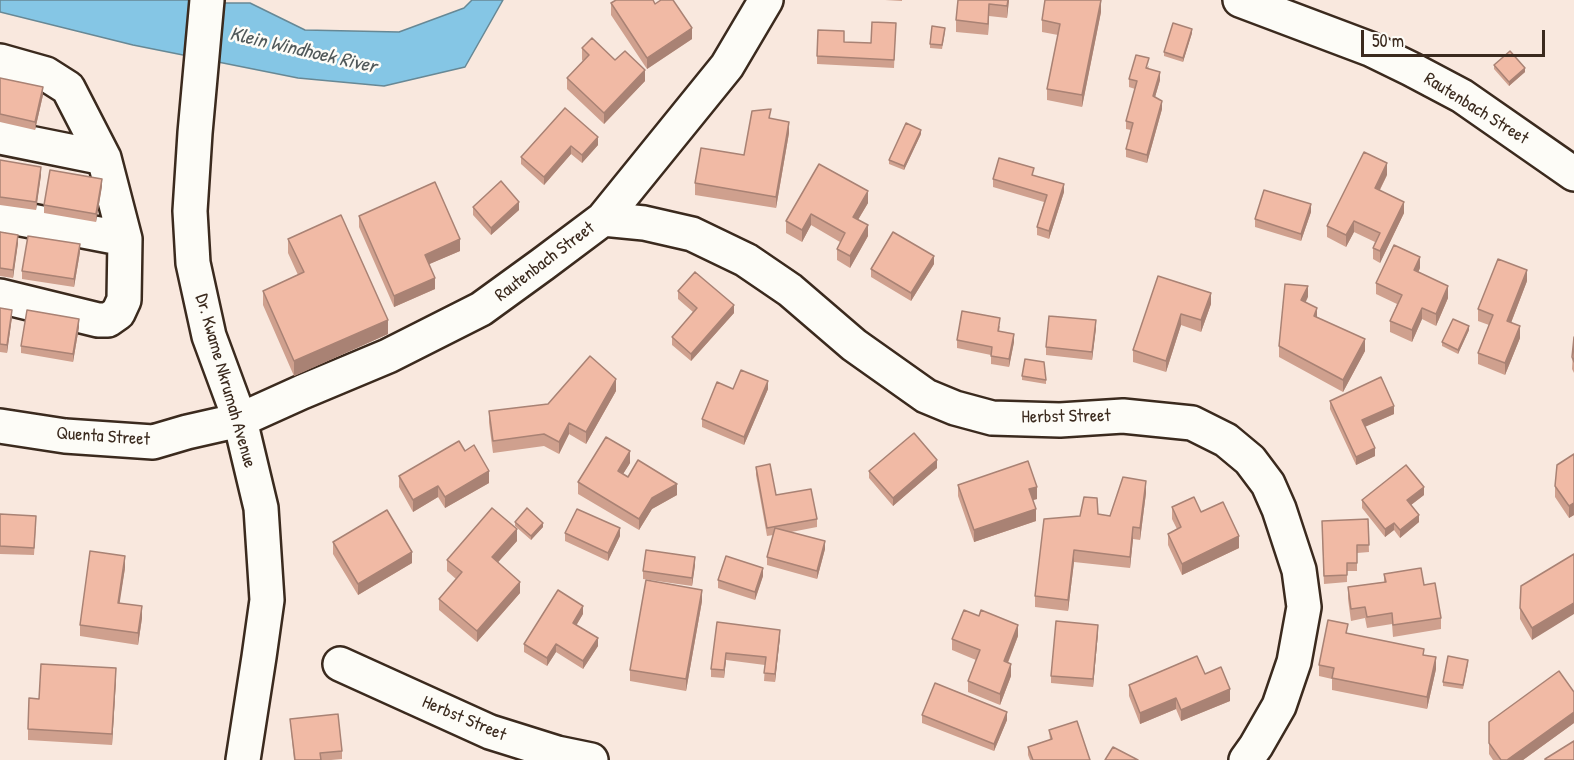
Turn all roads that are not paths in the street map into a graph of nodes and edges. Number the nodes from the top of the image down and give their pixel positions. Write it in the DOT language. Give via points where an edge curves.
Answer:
graph roads {
  1 [pos="207,0"];
  2 [pos="766,0"];
  3 [pos="1240,0"];
  4 [pos="0,61"];
  5 [pos="0,137"];
  6 [pos="104,158"];
  7 [pos="1574,174"];
  8 [pos="0,215"];
  9 [pos="603,219"];
  10 [pos="125,239"];
  11 [pos="0,296"];
  12 [pos="240,420"];
  13 [pos="0,426"];
  14 [pos="340,664"];
  15 [pos="243,760"];
  16 [pos="591,760"];
  17 [pos="1246,760"];
  1 -- 12 [label="street, Dr. Kwame Nkrumah Avenue" via="190,211 192,263 209,336"];
  2 -- 9 [label="street, Rautenbach Street" via="727,66"];
  3 -- 7 [label="street, Rautenbach Street" via="1370,49 1421,74 1462,96"];
  4 -- 6 [label="street" via="46,74 68,88"];
  5 -- 6 [label="street"];
  6 -- 10 [label="street"];
  8 -- 10 [label="street"];
  9 -- 12 [label="street, Rautenbach Street" via="481,309 388,356"];
  9 -- 17 [label="street, Herbst Street" via="692,234 746,260 926,396 955,408 992,418 1060,420 1123,416 1192,423 1226,441 1250,460 1268,484 1279,509 1299,570 1304,607 1294,662 1279,706"];
  10 -- 11 [label="street" via="124,300 118,313 108,321"];
  12 -- 13 [label="street, Quenta Street" via="153,442 65,436"];
  12 -- 15 [label="street, Dr. Kwame Nkrumah Avenue" via="261,508 267,600"];
  14 -- 16 [label="street, Herbst Street" via="490,732"];
}
